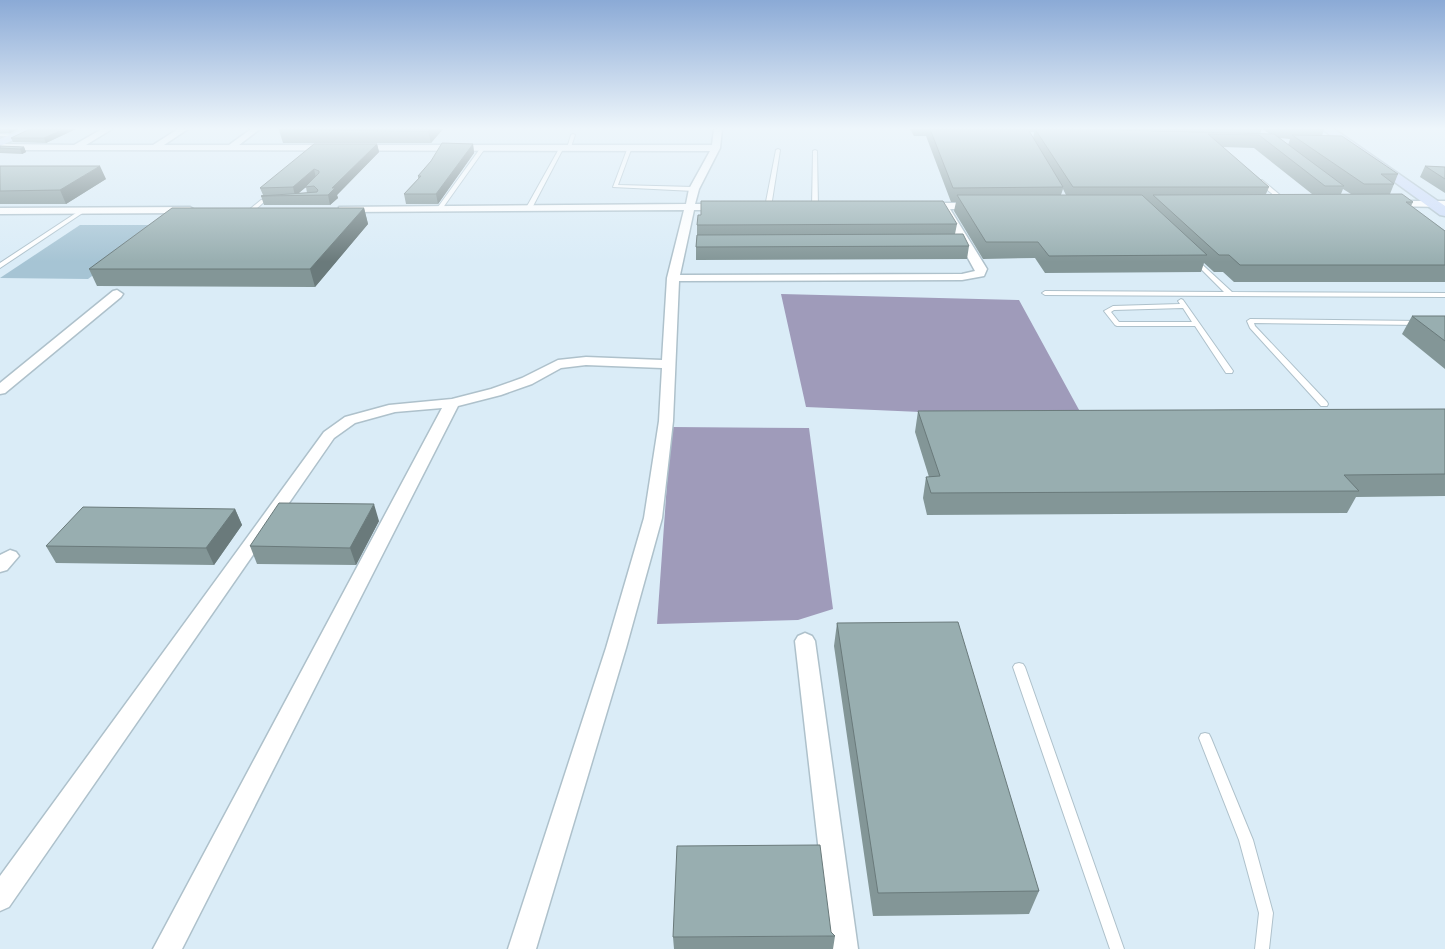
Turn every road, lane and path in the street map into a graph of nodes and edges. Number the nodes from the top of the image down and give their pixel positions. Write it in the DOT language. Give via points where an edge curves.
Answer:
graph roads {
  1 [pos="465,173"];
  2 [pos="550,173"];
  3 [pos="620,173"];
  4 [pos="702,173"];
  5 [pos="774,173"];
  6 [pos="815,173"];
  7 [pos="1393,173"];
  8 [pos="1254,176"];
  9 [pos="694,189"];
  10 [pos="1293,204"];
  11 [pos="1375,204"];
  12 [pos="1439,204"];
  13 [pos="281,205"];
  14 [pos="1269,205"];
  15 [pos="914,206"];
  16 [pos="944,206"];
  17 [pos="991,206"];
  18 [pos="690,207"];
  19 [pos="739,207"];
  20 [pos="768,207"];
  21 [pos="815,207"];
  22 [pos="440,208"];
  23 [pos="530,208"];
  24 [pos="248,209"];
  25 [pos="332,209"];
  26 [pos="362,209"];
  27 [pos="84,210"];
  28 [pos="203,210"];
  29 [pos="0,211"];
  30 [pos="1445,212"];
  31 [pos="353,218"];
  32 [pos="1187,253"];
  33 [pos="0,266"];
  34 [pos="672,278"];
  35 [pos="1045,293"];
  36 [pos="1175,293"];
  37 [pos="117,294"];
  38 [pos="1230,294"];
  39 [pos="1445,295"];
  40 [pos="1184,306"];
  41 [pos="1425,323"];
  42 [pos="1196,324"];
  43 [pos="668,364"];
  44 [pos="1229,370"];
  45 [pos="0,390"];
  46 [pos="452,403"];
  47 [pos="1324,404"];
  48 [pos="805,641"];
  49 [pos="1019,667"];
  50 [pos="1205,738"];
  51 [pos="0,898"];
  52 [pos="167,949"];
  53 [pos="522,949"];
  54 [pos="844,949"];
  55 [pos="1117,949"];
  56 [pos="1262,949"];
  1 -- 22 [label="lane"];
  2 -- 23 [label="lane"];
  3 -- 9 [label="lane" via="615,186"];
  4 -- 9 [label="street"];
  5 -- 20 [label="lane"];
  6 -- 21 [label="lane"];
  7 -- 12 [label="main road"];
  8 -- 10 [label="lane"];
  9 -- 18 [label="street"];
  10 -- 14 [label="street"];
  11 -- 12 [label="street"];
  12 -- 30 [label="main road"];
  13 -- 24 [label="street"];
  15 -- 16 [label="street"];
  16 -- 17 [label="street"];
  16 -- 34 [label="street" via="961,242 981,270 980,274 962,277"];
  18 -- 19 [label="street"];
  18 -- 23 [label="street"];
  18 -- 34 [label="street" via="687,243"];
  22 -- 23 [label="street"];
  22 -- 26 [label="street"];
  25 -- 26 [label="street"];
  26 -- 31 [label="lane"];
  27 -- 28 [label="street"];
  27 -- 29 [label="street"];
  27 -- 33 [label="lane"];
  32 -- 38 [label="lane"];
  34 -- 43 [label="street"];
  35 -- 36 [label="lane"];
  36 -- 38 [label="lane"];
  36 -- 40 [label="lane"];
  37 -- 45 [label="street"];
  38 -- 39 [label="lane"];
  40 -- 42 [label="lane"];
  40 -- 42 [label="lane" via="1113,308 1107,311 1118,324"];
  41 -- 47 [label="lane" via="1250,321 1252,327"];
  42 -- 44 [label="lane"];
  43 -- 46 [label="street" via="586,361 558,364 527,381"];
  43 -- 53 [label="street" via="666,421 653,518"];
  46 -- 51 [label="street" via="394,408 350,420 329,435"];
  46 -- 52 [label="street"];
  48 -- 54 [label="street"];
  49 -- 55 [label="lane"];
  50 -- 56 [label="lane" via="1246,840 1266,913"];
}
